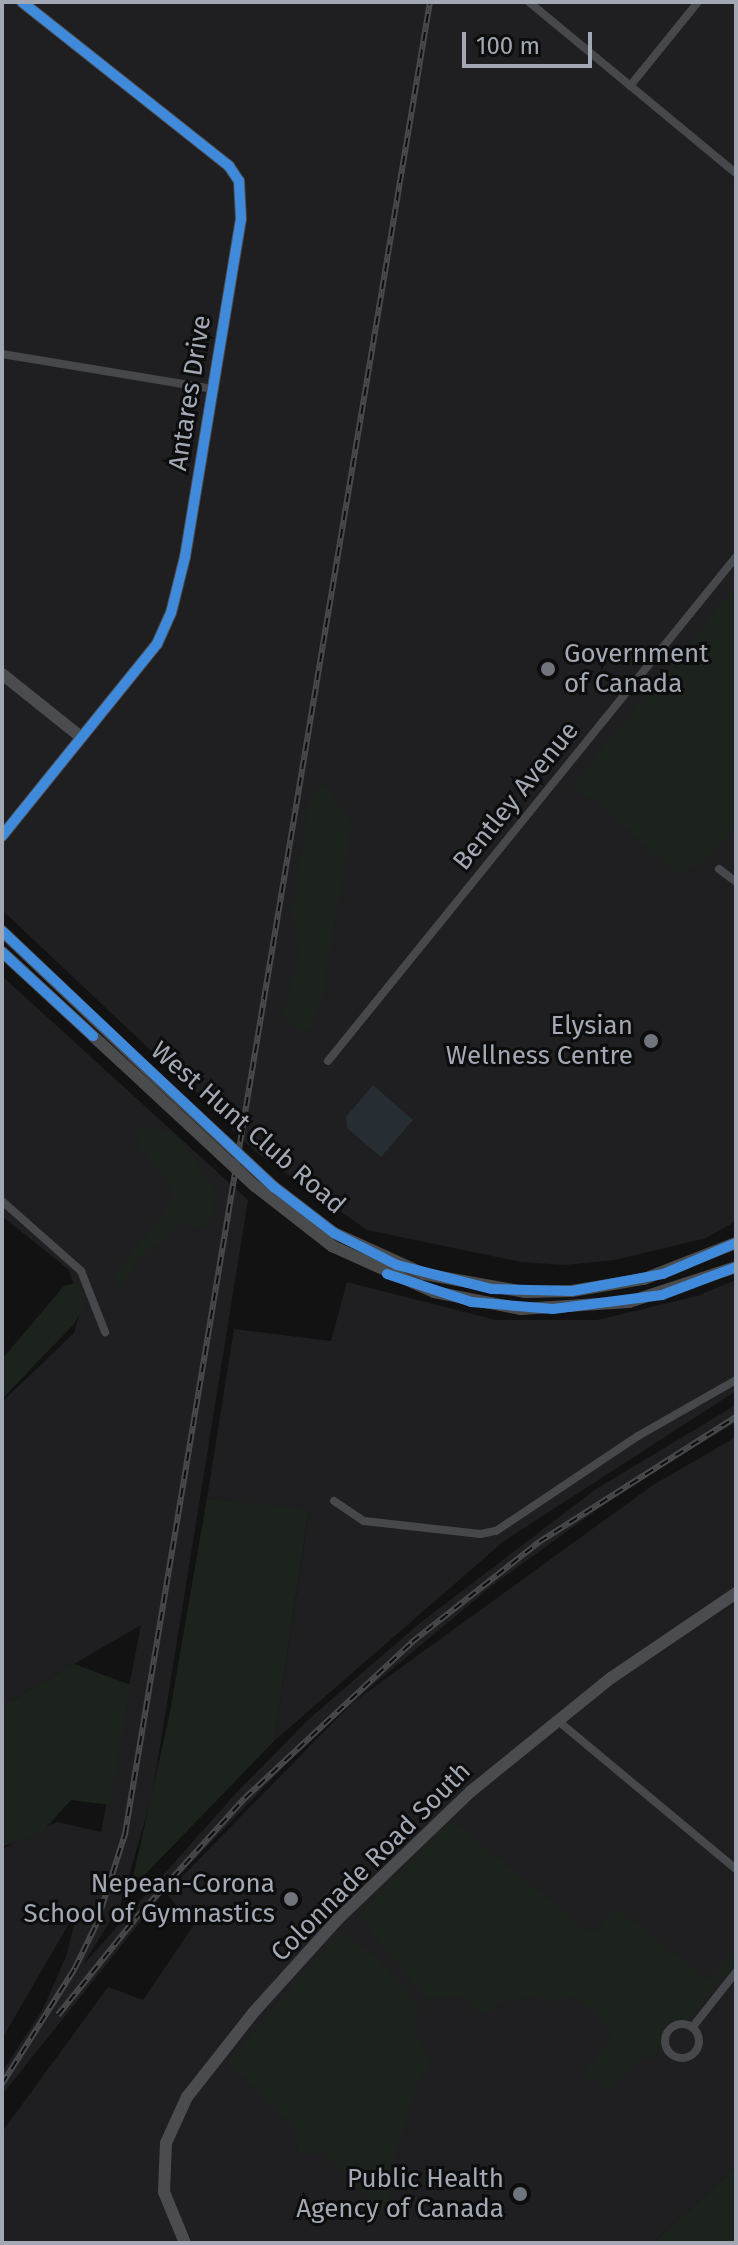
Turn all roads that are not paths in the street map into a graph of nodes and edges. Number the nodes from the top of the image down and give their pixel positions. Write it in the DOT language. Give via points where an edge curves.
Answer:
graph roads {
  1 [pos="22,2"];
  2 [pos="529,2"];
  3 [pos="698,2"];
  4 [pos="630,86"];
  5 [pos="736,173"];
  6 [pos="2,354"];
  7 [pos="213,389"];
  8 [pos="736,557"];
  9 [pos="2,674"];
  10 [pos="81,737"];
  11 [pos="2,836"];
  12 [pos="719,869"];
  13 [pos="736,882"];
  14 [pos="2,931"];
  15 [pos="2,952"];
  16 [pos="328,1061"];
  17 [pos="2,1201"];
  18 [pos="333,1239"];
  19 [pos="736,1243"];
  20 [pos="736,1267"];
  21 [pos="105,1332"];
  22 [pos="736,1380"];
  23 [pos="334,1501"];
  24 [pos="736,1593"];
  25 [pos="557,1720"];
  26 [pos="736,1869"];
  27 [pos="736,1972"];
  28 [pos="695,2024"];
  29 [pos="185,2243"];
  1 -- 7 [label="street, Antares Drive" via="229,166 239,181 241,219"];
  2 -- 4 [label="street"];
  3 -- 4 [label="street"];
  4 -- 5 [label="street"];
  6 -- 7 [label="street"];
  7 -- 10 [label="street, Antares Drive" via="171,613 157,644"];
  8 -- 16 [label="street, Bentley Avenue"];
  9 -- 10 [label="street"];
  10 -- 11 [label="street, Antares Drive"];
  12 -- 13 [label="street"];
  14 -- 18 [label="main road, West Hunt Club Road, bridge"];
  15 -- 18 [label="main road, West Hunt Club Road, bridge" via="255,1186"];
  17 -- 21 [label="street" via="81,1271"];
  18 -- 19 [label="main road, West Hunt Club Road" via="424,1274 525,1292 572,1291 644,1279"];
  18 -- 20 [label="main road, West Hunt Club Road" via="434,1292 521,1309 629,1302"];
  22 -- 23 [label="street" via="638,1436 496,1531 480,1534 364,1521"];
  24 -- 25 [label="street, Colonnade Road South"];
  25 -- 26 [label="street"];
  25 -- 29 [label="street, Colonnade Road South" via="470,1792 337,1920 187,2097 166,2143 163,2182 171,2216"];
  27 -- 28 [label="street"];
  28 -- 28 [label="street" via="668,2031 664,2040 670,2054 680,2058 694,2053 699,2041"];
}
